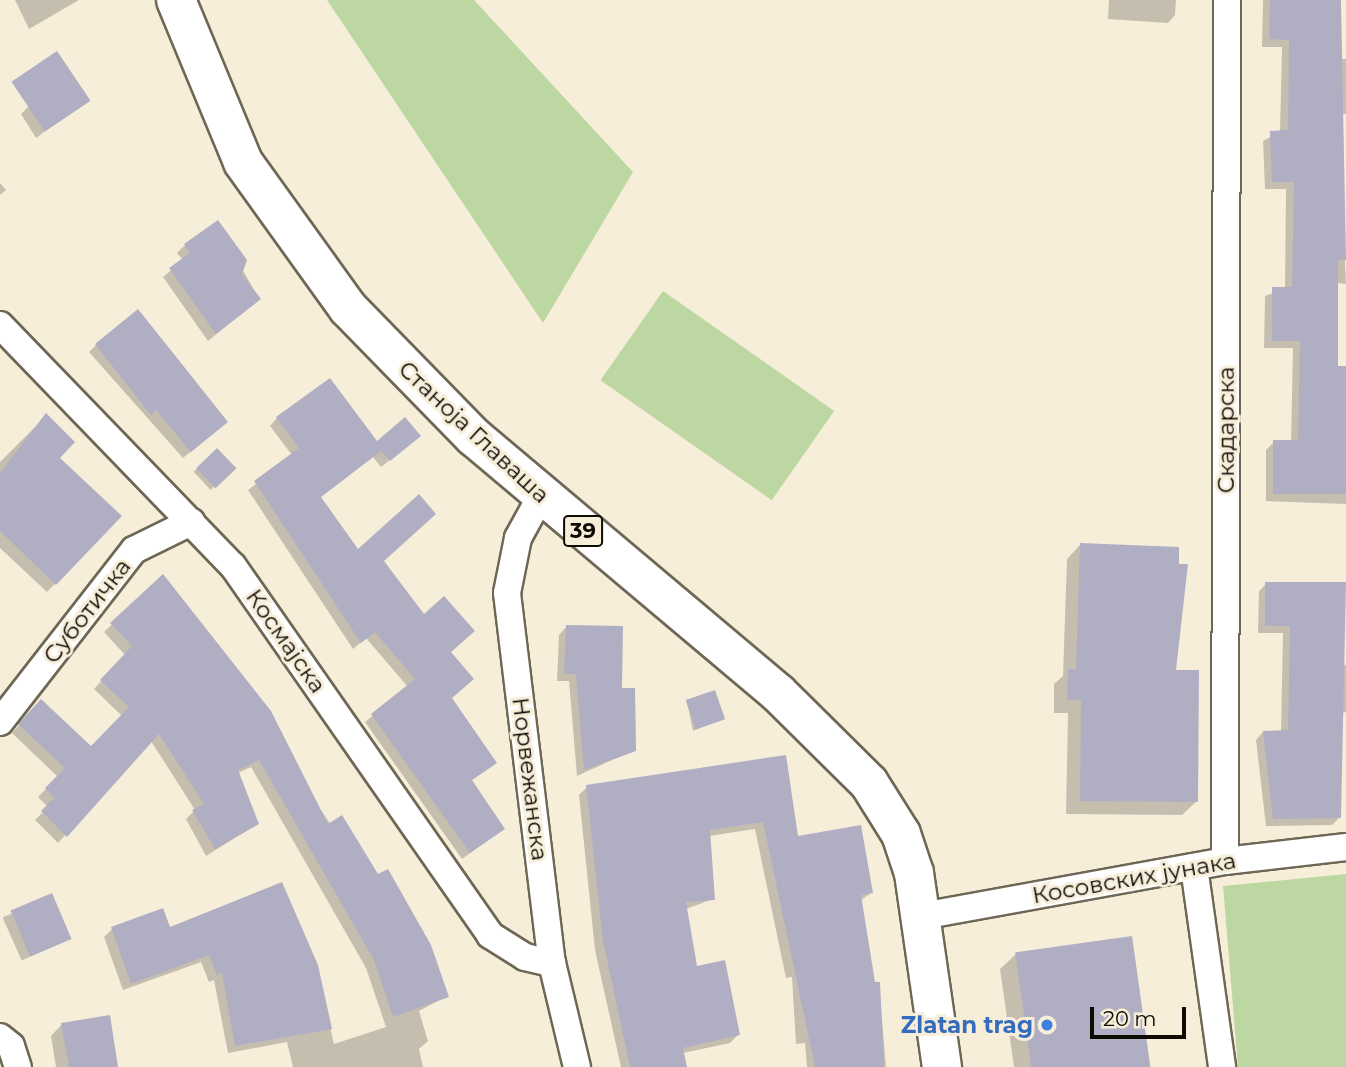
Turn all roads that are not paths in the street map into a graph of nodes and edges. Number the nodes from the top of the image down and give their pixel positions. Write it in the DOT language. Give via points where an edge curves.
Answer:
graph roads {
  1 [pos="176,0"];
  2 [pos="1227,0"];
  3 [pos="4,337"];
  4 [pos="541,496"];
  5 [pos="191,522"];
  6 [pos="0,722"];
  7 [pos="1346,847"];
  8 [pos="1225,861"];
  9 [pos="1194,867"];
  10 [pos="922,916"];
  11 [pos="552,963"];
  12 [pos="0,1037"];
  13 [pos="18,1067"];
  14 [pos="577,1067"];
  15 [pos="942,1067"];
  16 [pos="1222,1067"];
  1 -- 4 [label="main road, Станоја Главаша / 39" via="243,162 291,235 402,367"];
  2 -- 8 [label="street, Скадарска"];
  3 -- 5 [label="street, Космајска"];
  4 -- 10 [label="main road, Станоја Главаша / 39" via="778,692 869,783 901,834"];
  4 -- 11 [label="street, Норвежанска" via="517,538 507,593"];
  5 -- 6 [label="street, Суботичка" via="134,550"];
  5 -- 11 [label="street, Космајска" via="233,566 490,935 525,957"];
  7 -- 8 [label="street, Косовских јунака"];
  8 -- 9 [label="street, Косовских јунака"];
  9 -- 10 [label="street, Косовских јунака"];
  9 -- 16 [label="street"];
  10 -- 15 [label="main road, Станоја Главаша / 39"];
  11 -- 14 [label="street, Норвежанска"];
  12 -- 13 [label="street" via="11,1046"];
}
